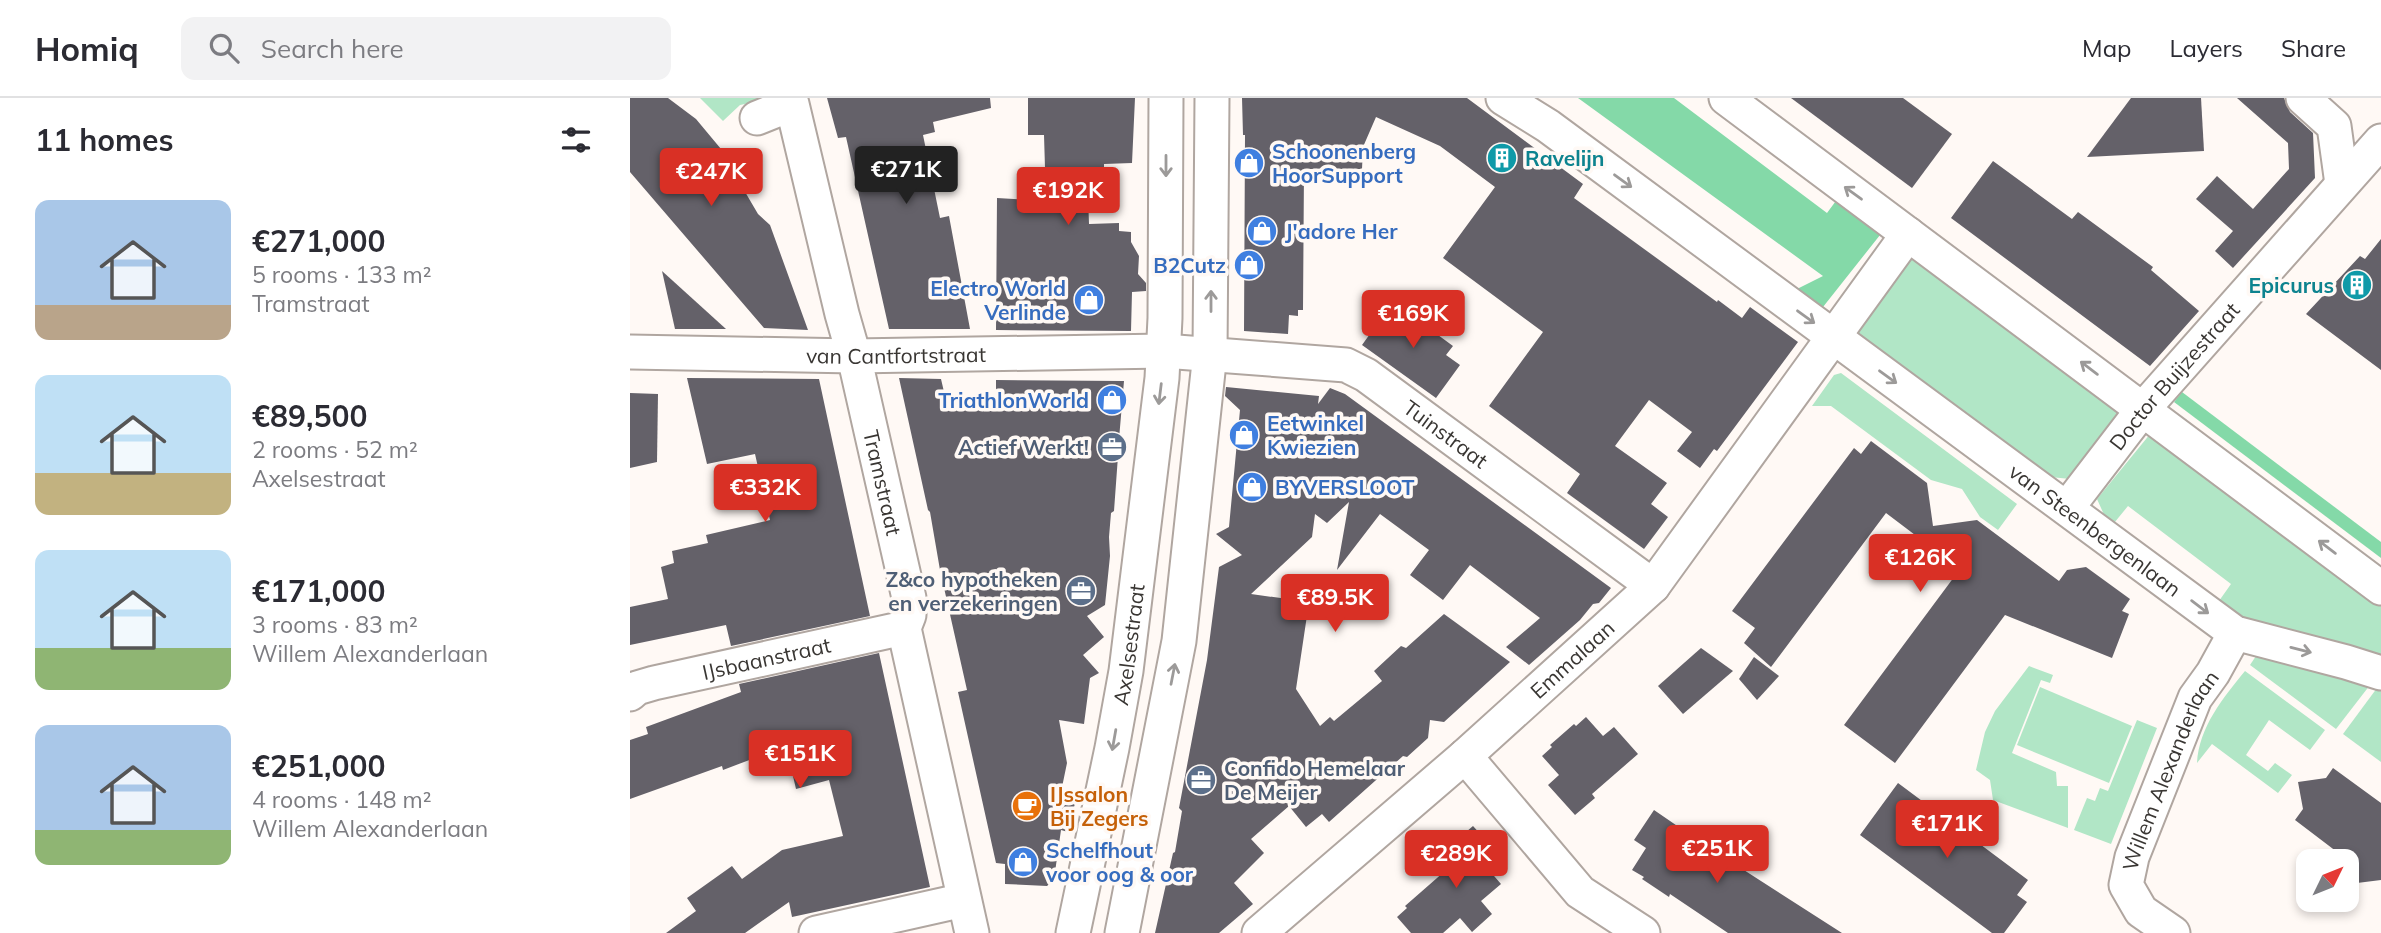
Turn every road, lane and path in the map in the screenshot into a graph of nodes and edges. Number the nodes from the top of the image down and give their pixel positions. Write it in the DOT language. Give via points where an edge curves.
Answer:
graph roads {
  1 [pos="1166,98"];
  2 [pos="1212,98"];
  3 [pos="1503,98"];
  4 [pos="1726,98"];
  5 [pos="2303,98"];
  6 [pos="757,118"];
  7 [pos="2381,141"];
  8 [pos="2342,184"];
  9 [pos="1908,234"];
  10 [pos="1833,337"];
  11 [pos="1164,351"];
  12 [pos="630,352"];
  13 [pos="1210,353"];
  14 [pos="854,356"];
  15 [pos="2143,409"];
  16 [pos="2067,508"];
  17 [pos="1653,586"];
  18 [pos="2381,588"];
  19 [pos="904,628"];
  20 [pos="2235,633"];
  21 [pos="2381,673"];
  22 [pos="630,694"];
  23 [pos="1465,756"];
  24 [pos="964,900"];
  25 [pos="816,933"];
  26 [pos="972,933"];
  27 [pos="1073,933"];
  28 [pos="1122,933"];
  29 [pos="1259,933"];
  30 [pos="1643,933"];
  31 [pos="2173,933"];
  1 -- 11 [label="street, Axelsestraat, one-way"];
  13 -- 2 [label="street, one-way"];
  3 -- 10 [label="street, van Steenbergenlaan, one-way" via="1548,126"];
  9 -- 4 [label="street, one-way"];
  5 -- 8 [label="street" via="2334,126"];
  6 -- 14 [label="street, Tramstraat" via="792,104"];
  7 -- 8 [label="street, Doctor Buijzestraat"];
  8 -- 15 [label="street, Doctor Buijzestraat"];
  9 -- 10 [label="street"];
  15 -- 9 [label="street, one-way"];
  10 -- 16 [label="street, van Steenbergenlaan, one-way"];
  10 -- 17 [label="street, Emmalaan"];
  11 -- 13 [label="street"];
  11 -- 14 [label="street, van Cantfortstraat"];
  11 -- 27 [label="street, Axelsestraat, one-way" via="1126,671"];
  12 -- 14 [label="street, van Cantfortstraat"];
  13 -- 17 [label="street, Tuinstraat" via="1346,365 1366,375"];
  28 -- 13 [label="street, one-way" via="1179,641"];
  14 -- 19 [label="street, Tramstraat" via="909,598"];
  15 -- 16 [label="street, Doctor Buijzestraat"];
  18 -- 15 [label="street, one-way"];
  16 -- 20 [label="street, van Steenbergenlaan, one-way"];
  17 -- 23 [label="street, Emmalaan"];
  19 -- 22 [label="street, IJsbaanstraat" via="654,683"];
  19 -- 24 [label="street, Tramstraat"];
  20 -- 21 [label="street, van Steenbergenlaan, one-way"];
  20 -- 31 [label="street, Willem Alexanderlaan" via="2195,698 2132,857 2126,884 2141,911"];
  23 -- 29 [label="street, Emmalaan"];
  23 -- 30 [label="street" via="1580,892"];
  24 -- 25 [label="street"];
  24 -- 26 [label="street"];
}
